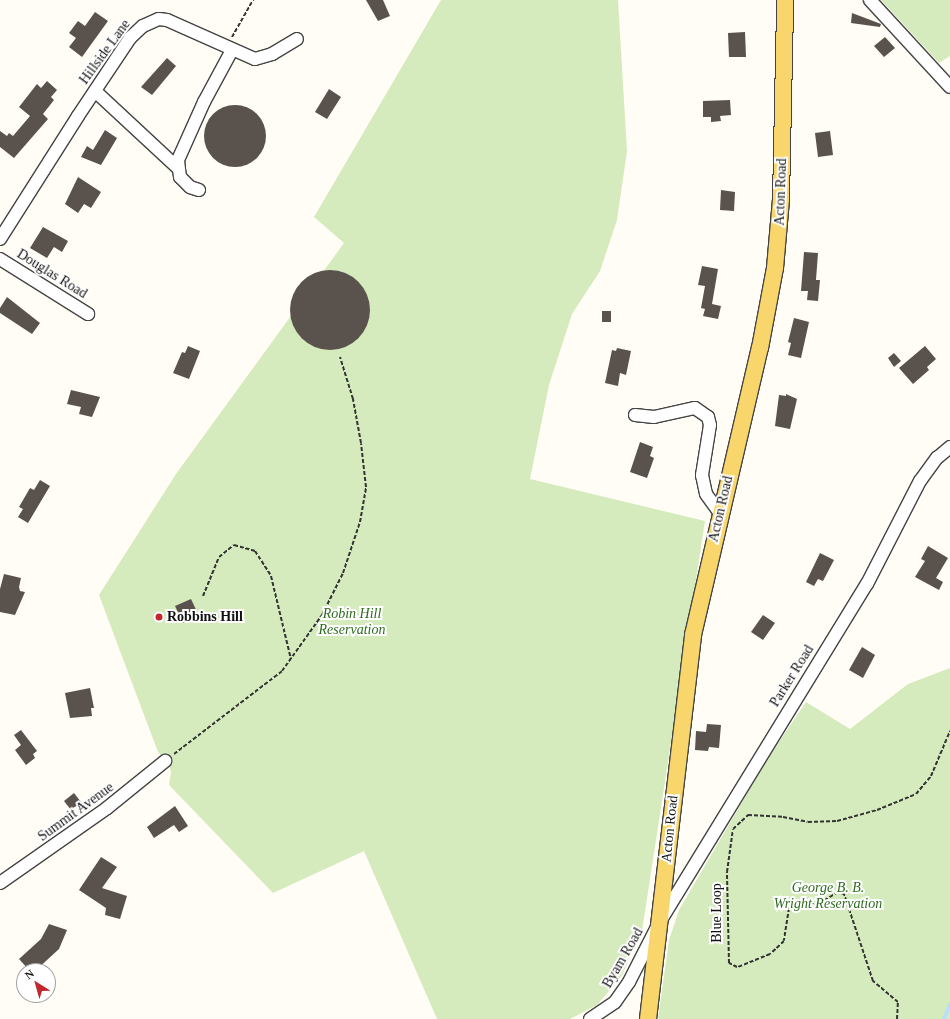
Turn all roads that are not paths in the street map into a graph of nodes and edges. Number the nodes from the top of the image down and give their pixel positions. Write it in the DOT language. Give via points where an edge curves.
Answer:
graph roads {
  1 [pos="785,0"];
  2 [pos="870,0"];
  3 [pos="297,39"];
  4 [pos="230,48"];
  5 [pos="950,87"];
  6 [pos="95,90"];
  7 [pos="178,168"];
  8 [pos="199,190"];
  9 [pos="0,239"];
  10 [pos="0,259"];
  11 [pos="88,314"];
  12 [pos="635,415"];
  13 [pos="950,447"];
  14 [pos="720,513"];
  15 [pos="165,761"];
  16 [pos="0,883"];
  17 [pos="660,923"];
  18 [pos="590,1019"];
  19 [pos="648,1019"];
  1 -- 14 [label="main road, Acton Road" via="781,199 775,268 760,348"];
  2 -- 5 [label="street"];
  3 -- 4 [label="street, Hillside Lane" via="264,58 248,58"];
  4 -- 6 [label="street, Hillside Lane" via="167,20 150,22 130,38"];
  4 -- 7 [label="street" via="178,160"];
  6 -- 7 [label="street"];
  6 -- 9 [label="street, Hillside Lane"];
  7 -- 8 [label="street" via="185,183"];
  10 -- 11 [label="street, Douglas Road"];
  12 -- 14 [label="street" via="654,417 695,408 708,417 710,425 702,475 706,494"];
  13 -- 17 [label="street, Parker Road" via="937,458 920,481 867,584"];
  14 -- 17 [label="main road, Acton Road" via="693,634"];
  15 -- 16 [label="street, Summit Avenue" via="108,808"];
  17 -- 18 [label="street, Byam Road" via="622,992 606,1009"];
  17 -- 19 [label="main road, Acton Road"];
}
